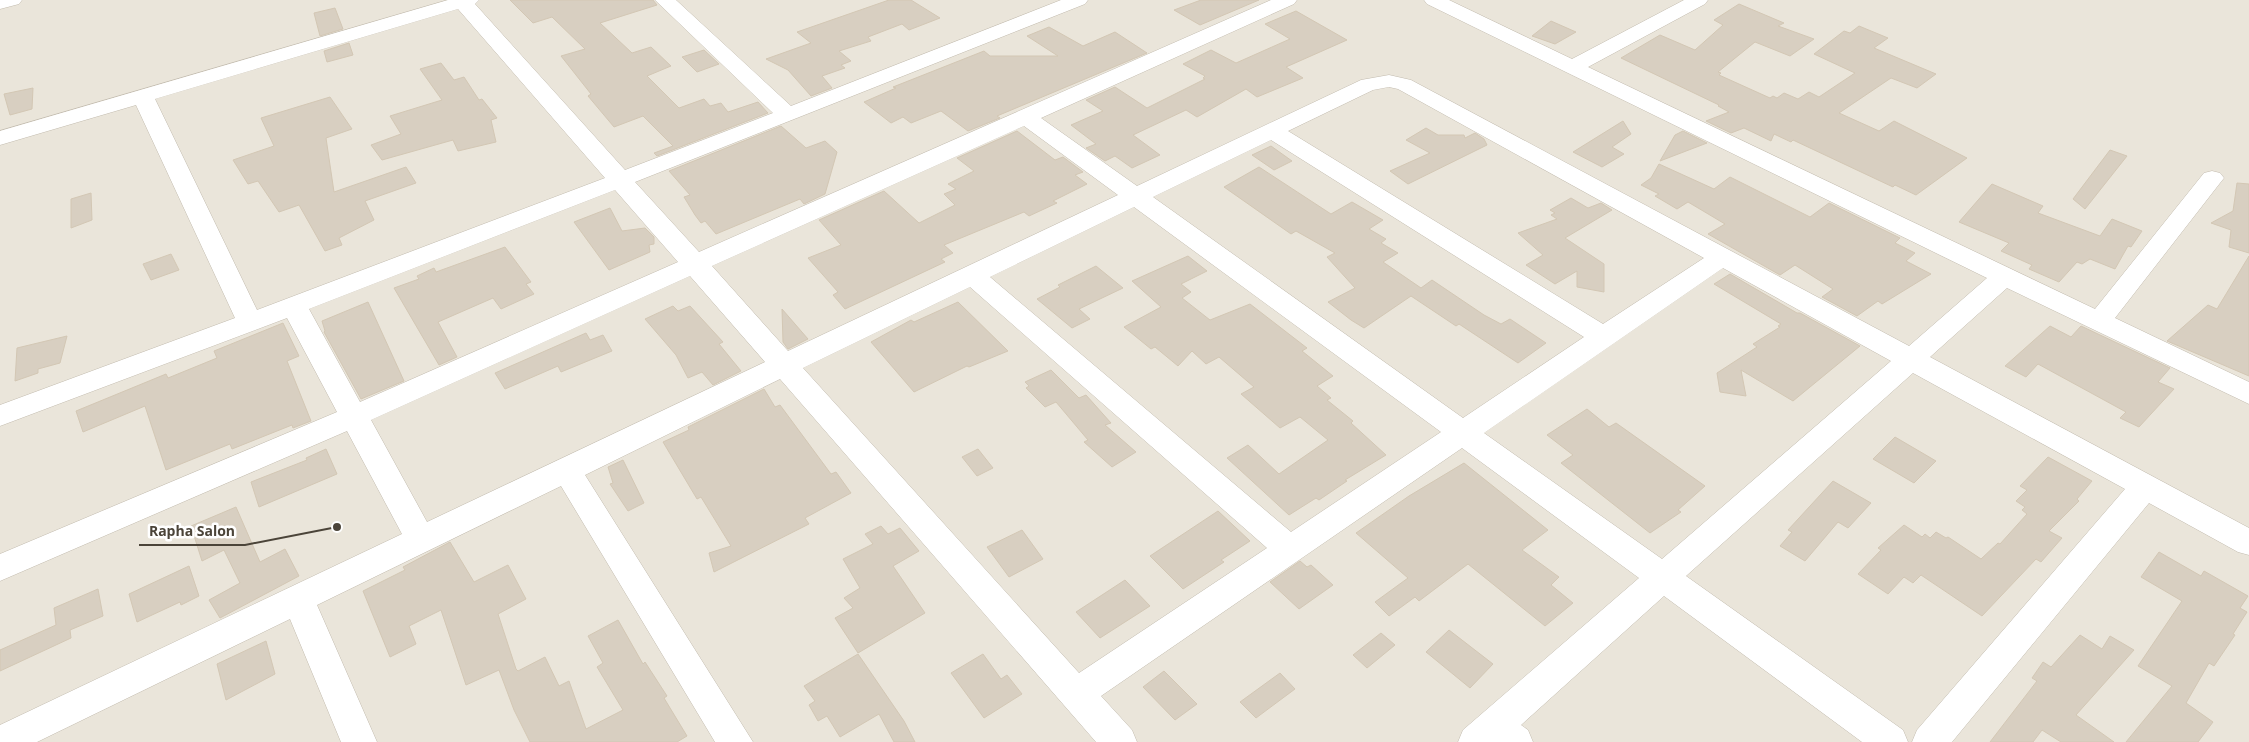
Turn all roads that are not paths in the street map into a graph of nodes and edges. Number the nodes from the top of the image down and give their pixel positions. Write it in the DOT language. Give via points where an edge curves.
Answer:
graph roads {
  1 [pos="12,0"];
  2 [pos="665,0"];
  3 [pos="1078,0"];
  4 [pos="1287,0"];
  5 [pos="1434,0"];
  6 [pos="1698,0"];
  7 [pos="465,1"];
  8 [pos="0,3"];
  9 [pos="1572,67"];
  10 [pos="143,97"];
  11 [pos="788,114"];
  12 [pos="1026,117"];
  13 [pos="1272,131"];
  14 [pos="0,138"];
  15 [pos="2212,178"];
  16 [pos="621,181"];
  17 [pos="1135,196"];
  18 [pos="1722,257"];
  19 [pos="695,264"];
  20 [pos="972,275"];
  21 [pos="2006,276"];
  22 [pos="294,306"];
  23 [pos="2099,321"];
  24 [pos="250,323"];
  25 [pos="1604,337"];
  26 [pos="1911,359"];
  27 [pos="784,365"];
  28 [pos="2249,394"];
  29 [pos="0,416"];
  30 [pos="354,416"];
  31 [pos="1462,433"];
  32 [pos="566,470"];
  33 [pos="2145,486"];
  34 [pos="421,540"];
  35 [pos="2249,543"];
  36 [pos="1290,549"];
  37 [pos="0,568"];
  38 [pos="1662,578"];
  39 [pos="298,599"];
  40 [pos="1076,694"];
  41 [pos="1495,736"];
  42 [pos="1,742"];
  43 [pos="359,742"];
  44 [pos="735,742"];
  45 [pos="1119,742"];
  46 [pos="1890,742"];
  47 [pos="1930,742"];
  1 -- 8 [label="street"];
  2 -- 11 [label="street"];
  3 -- 11 [label="street"];
  4 -- 12 [label="street"];
  5 -- 9 [label="street"];
  6 -- 9 [label="street"];
  7 -- 10 [label="street"];
  7 -- 16 [label="street"];
  9 -- 21 [label="street"];
  10 -- 14 [label="street"];
  10 -- 24 [label="street"];
  11 -- 16 [label="street"];
  12 -- 17 [label="street"];
  12 -- 19 [label="street"];
  13 -- 17 [label="street"];
  13 -- 18 [label="street" via="1368,84 1389,81 1404,84"];
  13 -- 25 [label="street"];
  15 -- 23 [label="street"];
  16 -- 19 [label="street"];
  16 -- 22 [label="street"];
  17 -- 20 [label="street"];
  17 -- 31 [label="street"];
  18 -- 25 [label="street"];
  18 -- 26 [label="street"];
  19 -- 27 [label="street"];
  19 -- 30 [label="street"];
  20 -- 27 [label="street"];
  20 -- 36 [label="street"];
  21 -- 23 [label="street"];
  21 -- 26 [label="street"];
  22 -- 24 [label="street"];
  22 -- 30 [label="street"];
  23 -- 28 [label="street"];
  24 -- 29 [label="street"];
  25 -- 31 [label="street"];
  26 -- 33 [label="street"];
  26 -- 38 [label="street"];
  27 -- 32 [label="street"];
  27 -- 40 [label="street"];
  30 -- 34 [label="street"];
  30 -- 37 [label="street"];
  31 -- 36 [label="street"];
  31 -- 38 [label="street"];
  32 -- 34 [label="street"];
  32 -- 44 [label="street"];
  33 -- 35 [label="street"];
  33 -- 47 [label="street"];
  34 -- 39 [label="street"];
  36 -- 40 [label="street"];
  38 -- 41 [label="street"];
  38 -- 46 [label="street"];
  39 -- 42 [label="street"];
  39 -- 43 [label="street"];
  40 -- 45 [label="street"];
}
